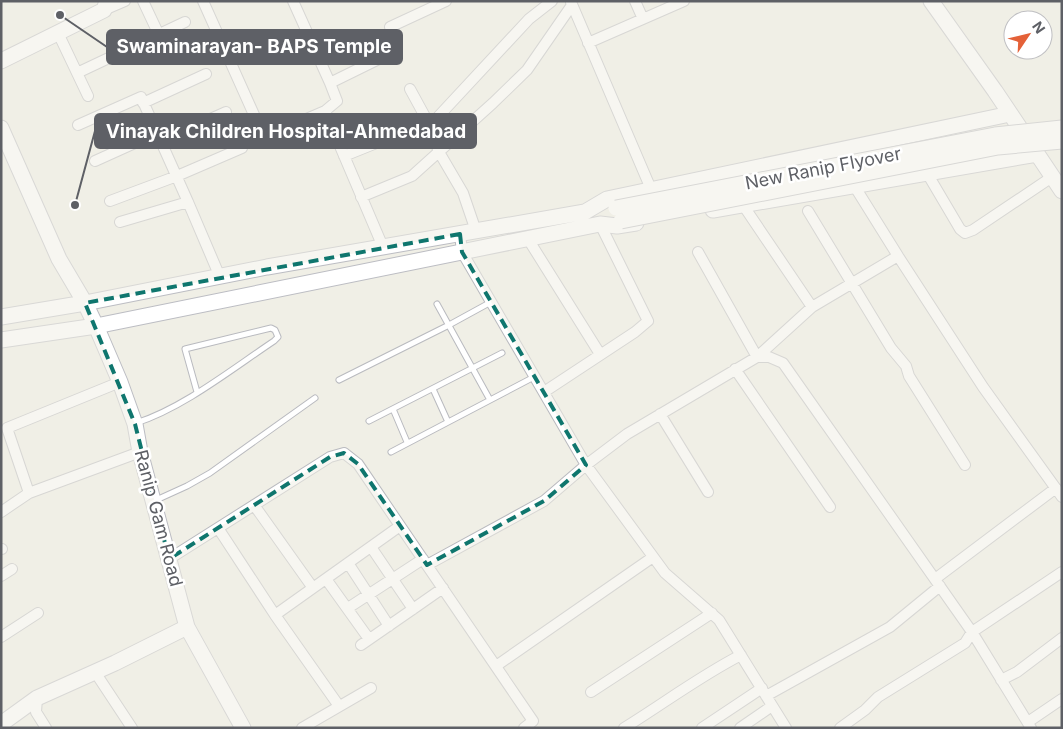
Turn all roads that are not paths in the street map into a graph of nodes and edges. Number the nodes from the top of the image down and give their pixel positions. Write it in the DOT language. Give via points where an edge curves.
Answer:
graph roads {
  1 [pos="125,1"];
  2 [pos="143,1"];
  3 [pos="203,1"];
  4 [pos="293,1"];
  5 [pos="552,1"];
  6 [pos="635,1"];
  7 [pos="684,1"];
  8 [pos="931,1"];
  9 [pos="443,2"];
  10 [pos="571,3"];
  11 [pos="106,6"];
  12 [pos="643,19"];
  13 [pos="185,22"];
  14 [pos="390,26"];
  15 [pos="58,33"];
  16 [pos="159,35"];
  17 [pos="588,44"];
  18 [pos="391,53"];
  19 [pos="1,62"];
  20 [pos="77,73"];
  21 [pos="206,74"];
  22 [pos="330,83"];
  23 [pos="410,89"];
  24 [pos="88,96"];
  25 [pos="144,103"];
  26 [pos="325,111"];
  27 [pos="226,112"];
  28 [pos="1010,114"];
  29 [pos="428,122"];
  30 [pos="78,125"];
  31 [pos="1,128"];
  32 [pos="1062,128"];
  33 [pos="909,135"];
  34 [pos="159,137"];
  35 [pos="1062,142"];
  36 [pos="242,148"];
  37 [pos="439,152"];
  38 [pos="1037,154"];
  39 [pos="344,156"];
  40 [pos="95,161"];
  41 [pos="927,174"];
  42 [pos="177,176"];
  43 [pos="1052,177"];
  44 [pos="855,187"];
  45 [pos="651,189"];
  46 [pos="1062,191"];
  47 [pos="362,197"];
  48 [pos="110,201"];
  49 [pos="188,202"];
  50 [pos="744,205"];
  51 [pos="808,211"];
  52 [pos="585,212"];
  53 [pos="618,214"];
  54 [pos="120,222"];
  55 [pos="600,224"];
  56 [pos="476,231"];
  57 [pos="460,234"];
  58 [pos="528,239"];
  59 [pos="383,247"];
  60 [pos="462,252"];
  61 [pos="698,252"];
  62 [pos="898,256"];
  63 [pos="220,277"];
  64 [pos="852,283"];
  65 [pos="491,302"];
  66 [pos="85,303"];
  67 [pos="438,304"];
  68 [pos="812,306"];
  69 [pos="1,317"];
  70 [pos="449,325"];
  71 [pos="96,326"];
  72 [pos="1,340"];
  73 [pos="502,353"];
  74 [pos="600,354"];
  75 [pos="757,357"];
  76 [pos="474,368"];
  77 [pos="735,369"];
  78 [pos="534,376"];
  79 [pos="340,380"];
  80 [pos="120,382"];
  81 [pos="433,389"];
  82 [pos="197,392"];
  83 [pos="544,392"];
  84 [pos="315,398"];
  85 [pos="490,400"];
  86 [pos="393,409"];
  87 [pos="660,414"];
  88 [pos="369,421"];
  89 [pos="448,422"];
  90 [pos="135,424"];
  91 [pos="407,442"];
  92 [pos="140,452"];
  93 [pos="391,452"];
  94 [pos="586,465"];
  95 [pos="965,465"];
  96 [pos="708,492"];
  97 [pos="1059,492"];
  98 [pos="30,494"];
  99 [pos="154,501"];
  100 [pos="254,505"];
  101 [pos="830,507"];
  102 [pos="1,512"];
  103 [pos="400,526"];
  104 [pos="218,528"];
  105 [pos="371,547"];
  106 [pos="653,557"];
  107 [pos="169,559"];
  108 [pos="425,562"];
  109 [pos="348,563"];
  110 [pos="12,569"];
  111 [pos="1062,572"];
  112 [pos="1,576"];
  113 [pos="326,578"];
  114 [pos="393,578"];
  115 [pos="937,583"];
  116 [pos="313,588"];
  117 [pos="443,588"];
  118 [pos="370,594"];
  119 [pos="348,608"];
  120 [pos="413,610"];
  121 [pos="38,613"];
  122 [pos="712,613"];
  123 [pos="275,615"];
  124 [pos="389,626"];
  125 [pos="187,627"];
  126 [pos="972,632"];
  127 [pos="1,637"];
  128 [pos="1062,638"];
  129 [pos="741,655"];
  130 [pos="496,666"];
  131 [pos="95,672"];
  132 [pos="1001,680"];
  133 [pos="371,688"];
  134 [pos="591,692"];
  135 [pos="764,692"];
  136 [pos="37,698"];
  137 [pos="1062,699"];
  138 [pos="339,706"];
  139 [pos="772,706"];
  140 [pos="3,719"];
  141 [pos="1029,725"];
  142 [pos="46,728"];
  143 [pos="132,728"];
  144 [pos="243,728"];
  145 [pos="302,728"];
  146 [pos="524,728"];
  147 [pos="624,728"];
  148 [pos="702,728"];
  149 [pos="740,728"];
  150 [pos="786,728"];
  151 [pos="840,728"];
  1 -- 11 [label="street"];
  2 -- 16 [label="street"];
  3 -- 26 [label="street" via="264,137"];
  4 -- 22 [label="street"];
  5 -- 29 [label="street" via="529,19 436,119"];
  6 -- 12 [label="street"];
  7 -- 12 [label="street"];
  8 -- 28 [label="main road"];
  9 -- 14 [label="street"];
  10 -- 17 [label="street"];
  10 -- 37 [label="street" via="527,70"];
  11 -- 15 [label="main road"];
  12 -- 17 [label="street"];
  13 -- 16 [label="street"];
  15 -- 19 [label="main road"];
  15 -- 20 [label="street"];
  16 -- 20 [label="street"];
  17 -- 45 [label="street"];
  18 -- 22 [label="street"];
  20 -- 24 [label="street"];
  21 -- 25 [label="street"];
  22 -- 26 [label="street" via="337,101"];
  23 -- 29 [label="street"];
  25 -- 30 [label="street" via="141,97"];
  25 -- 34 [label="street"];
  26 -- 39 [label="street"];
  27 -- 34 [label="street"];
  28 -- 33 [label="main road"];
  28 -- 38 [label="main road"];
  29 -- 37 [label="street"];
  29 -- 39 [label="street"];
  31 -- 66 [label="main road, Ranip Gam Road" via="59,259"];
  32 -- 53 [label="main road, New Ranip Flyover, bridge" via="995,136"];
  33 -- 41 [label="street"];
  33 -- 45 [label="main road"];
  34 -- 40 [label="street"];
  34 -- 42 [label="street"];
  35 -- 53 [label="main road, New Ranip Flyover, bridge" via="998,148"];
  36 -- 42 [label="street"];
  37 -- 47 [label="street" via="412,176"];
  37 -- 56 [label="street" via="463,193"];
  38 -- 41 [label="main road"];
  38 -- 43 [label="main road"];
  39 -- 47 [label="street"];
  41 -- 43 [label="street" via="965,233"];
  41 -- 44 [label="main road"];
  42 -- 48 [label="street"];
  42 -- 49 [label="street"];
  43 -- 46 [label="main road"];
  44 -- 50 [label="main road"];
  44 -- 62 [label="street"];
  45 -- 52 [label="main road" via="607,199"];
  47 -- 59 [label="street"];
  49 -- 54 [label="street"];
  49 -- 63 [label="street"];
  50 -- 55 [label="main road" via="618,226"];
  50 -- 68 [label="street"];
  51 -- 64 [label="street"];
  52 -- 53 [label="main road, New Ranip Flyover"];
  52 -- 56 [label="main road, New Ranip Flyover"];
  53 -- 55 [label="main road, New Ranip Flyover"];
  55 -- 58 [label="main road"];
  55 -- 74 [label="street" via="648,320"];
  56 -- 57 [label="main road, New Ranip Flyover"];
  57 -- 59 [label="main road, New Ranip Flyover"];
  57 -- 60 [label="street"];
  58 -- 60 [label="main road"];
  58 -- 74 [label="street"];
  59 -- 63 [label="main road, New Ranip Flyover"];
  60 -- 65 [label="street"];
  60 -- 71 [label="main road"];
  61 -- 75 [label="street"];
  62 -- 64 [label="street"];
  62 -- 97 [label="street" via="983,386"];
  63 -- 66 [label="main road, New Ranip Flyover"];
  64 -- 68 [label="street"];
  64 -- 95 [label="street"];
  65 -- 70 [label="lane"];
  65 -- 78 [label="street"];
  66 -- 69 [label="main road, New Ranip Flyover"];
  66 -- 71 [label="main road, Ranip Gam Road"];
  67 -- 70 [label="lane"];
  68 -- 75 [label="street"];
  70 -- 76 [label="lane"];
  70 -- 79 [label="lane"];
  71 -- 72 [label="main road"];
  71 -- 80 [label="main road, Ranip Gam Road"];
  73 -- 76 [label="lane"];
  74 -- 83 [label="street"];
  75 -- 77 [label="street"];
  75 -- 115 [label="street" via="769,357 783,363"];
  76 -- 81 [label="lane"];
  76 -- 85 [label="lane"];
  77 -- 87 [label="street"];
  77 -- 101 [label="street"];
  78 -- 83 [label="street"];
  78 -- 85 [label="lane"];
  80 -- 90 [label="main road, Ranip Gam Road"];
  80 -- 98 [label="street" via="7,428"];
  81 -- 86 [label="lane"];
  81 -- 89 [label="lane"];
  82 -- 82 [label="lane" via="185,349 271,328 275,330 278,337 274,341"];
  82 -- 90 [label="lane" via="156,417"];
  83 -- 94 [label="street"];
  84 -- 99 [label="lane" via="210,472"];
  85 -- 89 [label="lane"];
  86 -- 88 [label="lane"];
  86 -- 91 [label="lane"];
  87 -- 94 [label="street"];
  87 -- 96 [label="street"];
  89 -- 91 [label="lane"];
  90 -- 92 [label="main road, Ranip Gam Road"];
  91 -- 93 [label="lane"];
  92 -- 98 [label="street"];
  92 -- 99 [label="main road, Ranip Gam Road"];
  94 -- 106 [label="street"];
  94 -- 108 [label="street" via="544,501"];
  97 -- 115 [label="street"];
  98 -- 102 [label="street"];
  99 -- 107 [label="main road, Ranip Gam Road"];
  100 -- 103 [label="street" via="330,457 344,453 358,464"];
  100 -- 104 [label="street"];
  100 -- 116 [label="street"];
  103 -- 105 [label="street"];
  103 -- 108 [label="street"];
  104 -- 107 [label="street"];
  104 -- 123 [label="street"];
  105 -- 109 [label="street"];
  105 -- 114 [label="street"];
  106 -- 122 [label="street" via="665,573"];
  106 -- 130 [label="street"];
  107 -- 125 [label="main road, Ranip Gam Road"];
  108 -- 114 [label="street"];
  108 -- 117 [label="street"];
  109 -- 113 [label="street"];
  109 -- 118 [label="street"];
  110 -- 112 [label="street"];
  111 -- 126 [label="street"];
  113 -- 116 [label="street"];
  113 -- 119 [label="street"];
  114 -- 118 [label="street"];
  114 -- 120 [label="street"];
  115 -- 126 [label="street"];
  115 -- 135 [label="street" via="890,627"];
  116 -- 123 [label="street"];
  117 -- 120 [label="street"];
  117 -- 130 [label="street"];
  118 -- 119 [label="street"];
  118 -- 124 [label="street"];
  119 -- 124 [label="street" via="365,642"];
  120 -- 124 [label="street"];
  121 -- 127 [label="street"];
  122 -- 129 [label="street"];
  122 -- 134 [label="street"];
  123 -- 138 [label="street"];
  125 -- 131 [label="main road"];
  125 -- 144 [label="main road, Ranip Gam Road"];
  126 -- 132 [label="street"];
  126 -- 151 [label="street" via="964,643 878,696"];
  128 -- 132 [label="street"];
  129 -- 135 [label="street"];
  129 -- 147 [label="street" via="712,670"];
  130 -- 146 [label="street" via="533,721"];
  131 -- 136 [label="main road"];
  131 -- 143 [label="street"];
  132 -- 141 [label="street"];
  133 -- 138 [label="street"];
  135 -- 139 [label="street"];
  135 -- 148 [label="street"];
  136 -- 140 [label="main road"];
  136 -- 142 [label="street" via="36,712"];
  137 -- 141 [label="street"];
  138 -- 145 [label="street"];
  139 -- 149 [label="street"];
  139 -- 150 [label="street"];
}
